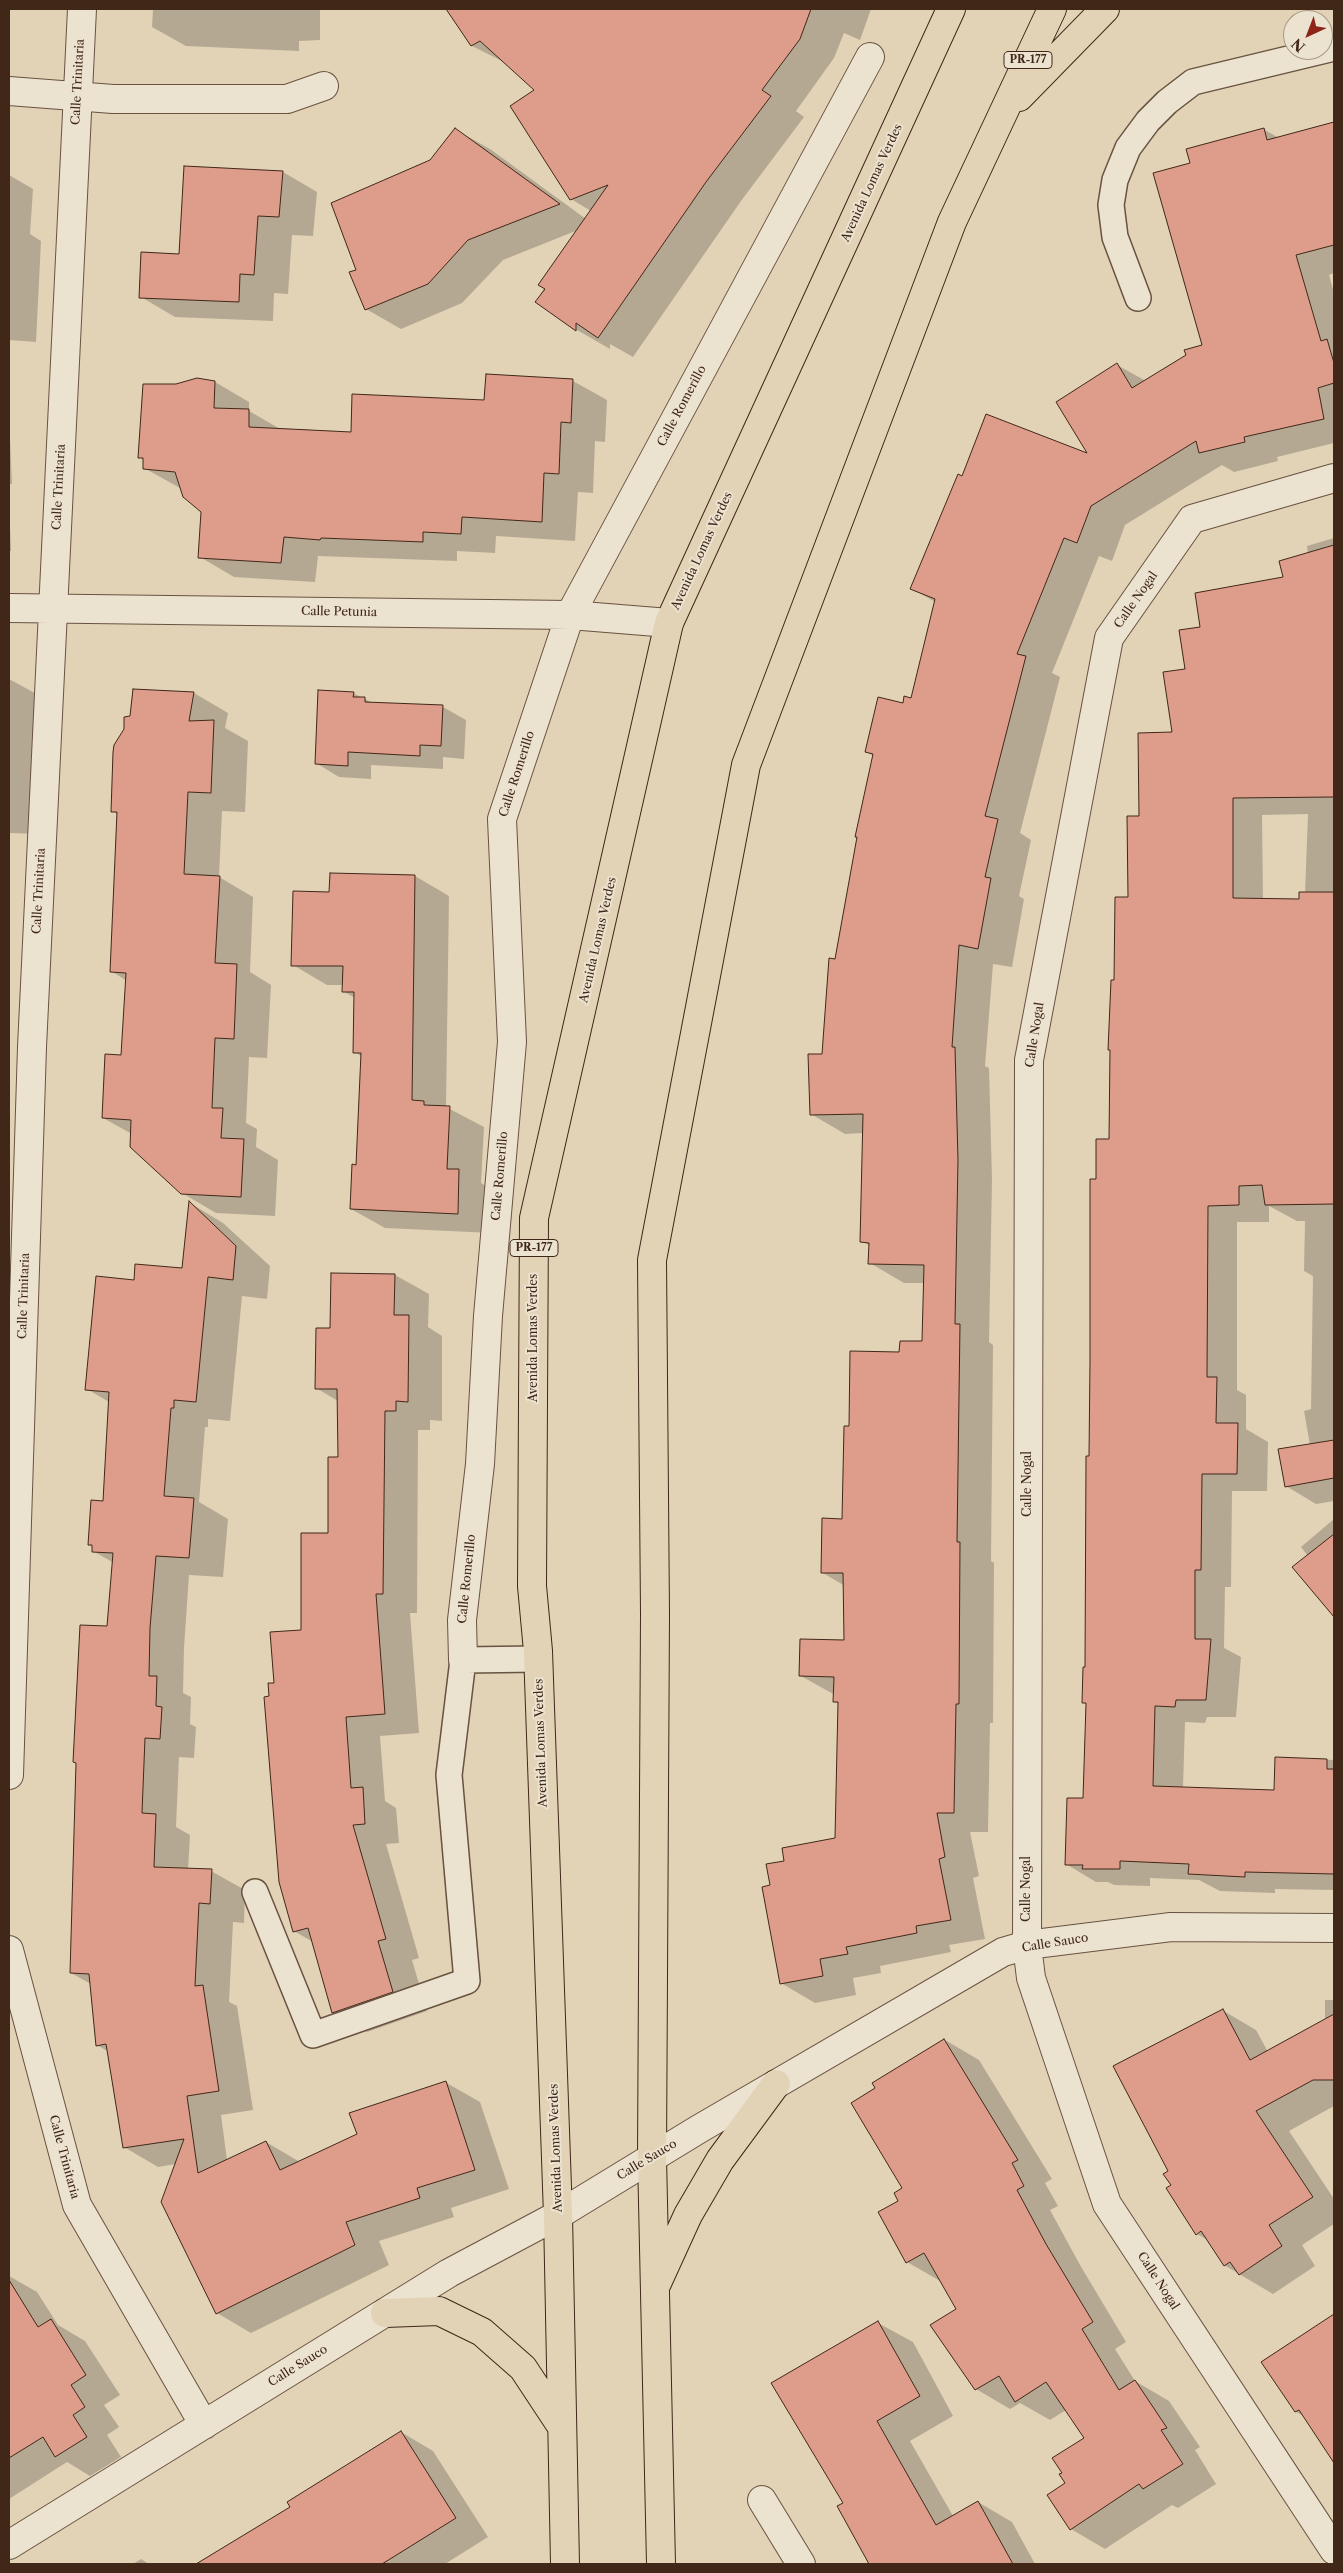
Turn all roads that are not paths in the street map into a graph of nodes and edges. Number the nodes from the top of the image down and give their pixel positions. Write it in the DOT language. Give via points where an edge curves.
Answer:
graph roads {
  1 [pos="82,9"];
  2 [pos="952,9"];
  3 [pos="1052,9"];
  4 [pos="1105,9"];
  5 [pos="1334,48"];
  6 [pos="870,57"];
  7 [pos="324,86"];
  8 [pos="9,91"];
  9 [pos="76,94"];
  10 [pos="1004,112"];
  11 [pos="1138,298"];
  12 [pos="1334,478"];
  13 [pos="9,608"];
  14 [pos="54,608"];
  15 [pos="570,615"];
  16 [pos="669,623"];
  17 [pos="18,1158"];
  18 [pos="538,1659"];
  19 [pos="463,1660"];
  20 [pos="9,1775"];
  21 [pos="255,1892"];
  22 [pos="1334,1928"];
  23 [pos="1027,1945"];
  24 [pos="9,1950"];
  25 [pos="776,2084"];
  26 [pos="652,2158"];
  27 [pos="558,2215"];
  28 [pos="655,2289"];
  29 [pos="385,2313"];
  30 [pos="204,2425"];
  31 [pos="562,2428"];
  32 [pos="762,2500"];
  33 [pos="9,2545"];
  34 [pos="1334,2550"];
  35 [pos="565,2564"];
  36 [pos="661,2564"];
  37 [pos="801,2564"];
  1 -- 9 [label="street, Calle Trinitaria"];
  2 -- 16 [label="main road, Avenida Lomas Verdes / PR-177"];
  3 -- 10 [label="main road, PR-177"];
  4 -- 10 [label="main road"];
  5 -- 11 [label="lane" via="1193,82 1148,121 1128,148 1115,180 1110,205 1115,237"];
  6 -- 15 [label="street, Calle Romerillo"];
  7 -- 9 [label="street" via="287,99 114,99"];
  8 -- 9 [label="street"];
  9 -- 14 [label="street, Calle Trinitaria"];
  10 -- 26 [label="main road, PR-177" via="952,222 746,764 652,1260 655,1614"];
  12 -- 23 [label="street, Calle Nogal" via="1192,519 1109,638 1029,1060"];
  13 -- 14 [label="street, Calle Petunia"];
  14 -- 15 [label="street, Calle Petunia"];
  14 -- 17 [label="street, Calle Trinitaria"];
  15 -- 16 [label="street, Calle Petunia"];
  15 -- 19 [label="street, Calle Romerillo" via="502,819 512,1042 488,1316 480,1464 462,1620"];
  16 -- 18 [label="main road, Avenida Lomas Verdes / PR-177" via="534,1218 532,1586"];
  17 -- 20 [label="street, Calle Trinitaria"];
  18 -- 19 [label="lane"];
  18 -- 27 [label="main road, Avenida Lomas Verdes / PR-177"];
  19 -- 21 [label="lane" via="449,1775 467,1981 313,2035"];
  22 -- 23 [label="street, Calle Sauco" via="1171,1927"];
  23 -- 25 [label="street, Calle Sauco" via="1003,1952"];
  23 -- 34 [label="street, Calle Nogal" via="1031,1978 1107,2204"];
  24 -- 30 [label="street, Calle Trinitaria" via="76,2205"];
  25 -- 26 [label="street, Calle Sauco"];
  25 -- 28 [label="main road" via="720,2160 688,2215"];
  26 -- 27 [label="street, Calle Sauco"];
  26 -- 28 [label="main road, PR-177"];
  27 -- 29 [label="street, Calle Sauco" via="449,2273"];
  27 -- 31 [label="main road, Avenida Lomas Verdes / PR-177"];
  28 -- 36 [label="main road, PR-177"];
  29 -- 30 [label="street, Calle Sauco"];
  29 -- 31 [label="main road" via="439,2311 482,2332 523,2368"];
  30 -- 33 [label="street, Calle Sauco"];
  31 -- 35 [label="main road, Avenida Lomas Verdes / PR-177"];
  32 -- 37 [label="street"];
}
